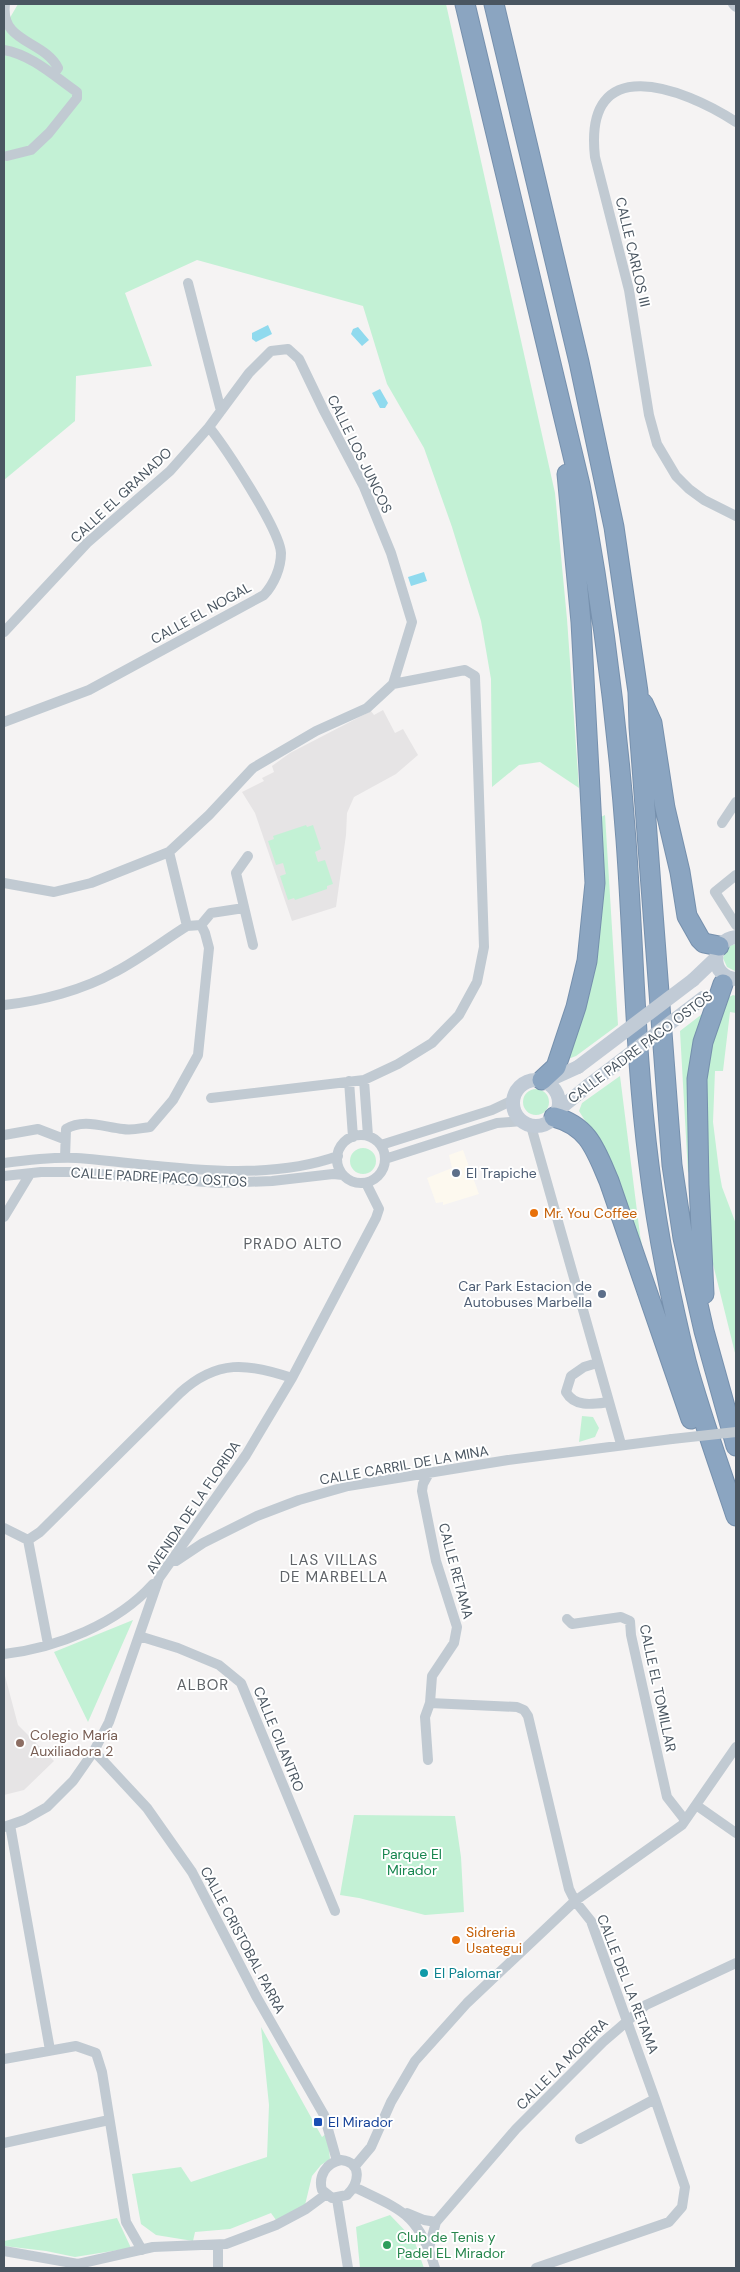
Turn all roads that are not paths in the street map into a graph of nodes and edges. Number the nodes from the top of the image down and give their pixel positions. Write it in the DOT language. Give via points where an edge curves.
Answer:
graph roads {
  1 [pos="5,4"];
  2 [pos="465,4"];
  3 [pos="733,4"];
  4 [pos="496,6"];
  5 [pos="736,7"];
  6 [pos="4,50"];
  7 [pos="54,74"];
  8 [pos="736,122"];
  9 [pos="6,156"];
  10 [pos="188,283"];
  11 [pos="249,373"];
  12 [pos="222,411"];
  13 [pos="208,427"];
  14 [pos="567,440"];
  15 [pos="736,516"];
  16 [pos="4,632"];
  17 [pos="393,684"];
  18 [pos="638,692"];
  19 [pos="4,722"];
  20 [pos="736,802"];
  21 [pos="722,823"];
  22 [pos="169,852"];
  23 [pos="248,856"];
  24 [pos="736,875"];
  25 [pos="4,883"];
  26 [pos="244,908"];
  27 [pos="200,925"];
  28 [pos="736,925"];
  29 [pos="187,926"];
  30 [pos="736,938"];
  31 [pos="253,945"];
  32 [pos="717,952"];
  33 [pos="732,982"];
  34 [pos="4,1005"];
  35 [pos="364,1080"];
  36 [pos="349,1081"];
  37 [pos="543,1081"];
  38 [pos="211,1098"];
  39 [pos="512,1100"];
  40 [pos="556,1113"];
  41 [pos="526,1124"];
  42 [pos="4,1135"];
  43 [pos="368,1136"];
  44 [pos="353,1137"];
  45 [pos="64,1139"];
  46 [pos="381,1146"];
  47 [pos="338,1156"];
  48 [pos="65,1158"];
  49 [pos="385,1159"];
  50 [pos="4,1163"];
  51 [pos="30,1174"];
  52 [pos="343,1175"];
  53 [pos="4,1176"];
  54 [pos="366,1183"];
  55 [pos="4,1218"];
  56 [pos="704,1331"];
  57 [pos="597,1363"];
  58 [pos="292,1378"];
  59 [pos="609,1402"];
  60 [pos="736,1432"];
  61 [pos="622,1444"];
  62 [pos="736,1446"];
  63 [pos="429,1473"];
  64 [pos="724,1480"];
  65 [pos="736,1516"];
  66 [pos="4,1528"];
  67 [pos="28,1540"];
  68 [pos="159,1578"];
  69 [pos="568,1619"];
  70 [pos="138,1636"];
  71 [pos="48,1644"];
  72 [pos="4,1654"];
  73 [pos="430,1703"];
  74 [pos="736,1747"];
  75 [pos="94,1751"];
  76 [pos="428,1760"];
  77 [pos="696,1806"];
  78 [pos="685,1820"];
  79 [pos="7,1826"];
  80 [pos="736,1833"];
  81 [pos="575,1901"];
  82 [pos="334,1911"];
  83 [pos="736,1963"];
  84 [pos="627,2020"];
  85 [pos="50,2050"];
  86 [pos="4,2059"];
  87 [pos="656,2099"];
  88 [pos="109,2120"];
  89 [pos="580,2139"];
  90 [pos="4,2143"];
  91 [pos="336,2161"];
  92 [pos="355,2166"];
  93 [pos="354,2187"];
  94 [pos="325,2195"];
  95 [pos="337,2199"];
  96 [pos="406,2214"];
  97 [pos="436,2222"];
  98 [pos="218,2246"];
  99 [pos="429,2248"];
  100 [pos="142,2250"];
  101 [pos="4,2251"];
  102 [pos="218,2268"];
  103 [pos="348,2268"];
  104 [pos="435,2268"];
  105 [pos="536,2268"];
  1 -- 7 [label="street" via="4,16 11,29 53,58 58,68"];
  2 -- 14 [label="highway"];
  3 -- 5 [label="street"];
  4 -- 18 [label="highway" via="597,444 614,527"];
  6 -- 7 [label="street"];
  7 -- 9 [label="street" via="77,92 77,98 31,150"];
  8 -- 15 [label="street, CALLE CARLOS III" via="695,100 646,86 631,86 607,97 594,124 595,157 629,290 649,415 657,444 676,476 689,489"];
  10 -- 12 [label="street"];
  11 -- 12 [label="street, CALLE EL GRANADO"];
  11 -- 17 [label="street, CALLE LOS JUNCOS" via="272,351 288,349 299,359 364,487 391,553 412,622"];
  12 -- 13 [label="street, CALLE EL GRANADO"];
  13 -- 16 [label="street, CALLE EL GRANADO" via="170,471 87,544"];
  13 -- 19 [label="street, CALLE EL NOGAL" via="221,442 272,527 281,552 272,586 264,595 90,690"];
  14 -- 37 [label="highway" via="567,488 580,613 595,883 587,961 576,1007 556,1067"];
  14 -- 64 [label="highway" via="580,486 594,562 614,710 642,1092 660,1240 687,1364"];
  17 -- 22 [label="street" via="367,708 316,731 253,768"];
  17 -- 35 [label="street" via="465,670 475,676 484,947 477,982 459,1015 432,1043"];
  18 -- 32 [label="highway" via="652,723 664,808 687,916 700,939"];
  18 -- 56 [label="highway" via="672,1164 683,1238"];
  20 -- 21 [label="street"];
  22 -- 25 [label="street" via="91,883 54,892"];
  22 -- 29 [label="street"];
  23 -- 26 [label="street" via="236,873"];
  24 -- 28 [label="street" via="715,892"];
  26 -- 27 [label="street" via="210,913"];
  26 -- 31 [label="street"];
  27 -- 29 [label="street"];
  27 -- 45 [label="street" via="208,948 198,1055 173,1100 150,1127 122,1129 74,1124 66,1129"];
  29 -- 34 [label="street" via="114,973 47,997"];
  30 -- 32 [label="main road, CALLE PADRE PACO OSTOS" via="724,941"];
  32 -- 33 [label="main road" via="720,972"];
  32 -- 37 [label="main road, CALLE PADRE PACO OSTOS, bridge" via="693,980 578,1067"];
  33 -- 40 [label="main road, CALLE PADRE PACO OSTOS, bridge" via="703,998"];
  33 -- 56 [label="highway" via="703,1042 698,1079"];
  35 -- 36 [label="street"];
  35 -- 43 [label="street"];
  36 -- 38 [label="street"];
  36 -- 44 [label="street"];
  37 -- 39 [label="main road" via="526,1082"];
  37 -- 40 [label="main road" via="558,1095"];
  39 -- 41 [label="main road" via="513,1108"];
  39 -- 46 [label="street" via="492,1110"];
  40 -- 41 [label="main road" via="542,1125"];
  40 -- 64 [label="highway" via="578,1127 594,1146 703,1454"];
  41 -- 49 [label="street" via="497,1123"];
  41 -- 57 [label="street"];
  42 -- 45 [label="street" via="38,1129"];
  43 -- 44 [label="street"];
  43 -- 46 [label="street"];
  44 -- 47 [label="street" via="343,1144"];
  45 -- 48 [label="street"];
  46 -- 49 [label="street"];
  47 -- 48 [label="street, CALLE PADRE PACO OSTOS" via="304,1164 238,1170"];
  47 -- 52 [label="street" via="338,1166"];
  48 -- 50 [label="street, CALLE PADRE PACO OSTOS"];
  49 -- 54 [label="street" via="378,1177"];
  51 -- 52 [label="street, CALLE PADRE PACO OSTOS" via="73,1172 220,1184"];
  51 -- 53 [label="street, CALLE PADRE PACO OSTOS"];
  51 -- 55 [label="street"];
  52 -- 54 [label="street" via="358,1183"];
  54 -- 58 [label="street, AVENIDA DE LA FLORIDA" via="379,1209 376,1218"];
  56 -- 62 [label="highway"];
  57 -- 59 [label="street"];
  57 -- 59 [label="street" via="571,1376 566,1392 575,1402 582,1404"];
  58 -- 67 [label="street" via="260,1368 239,1366 220,1368 198,1378"];
  58 -- 68 [label="street, AVENIDA DE LA FLORIDA" via="246,1455"];
  59 -- 61 [label="street"];
  60 -- 61 [label="street, CALLE CARRIL DE LA MINA, bridge"];
  61 -- 63 [label="street, CALLE CARRIL DE LA MINA"];
  63 -- 68 [label="street, CALLE CARRIL DE LA MINA" via="348,1486 277,1508 180,1556"];
  63 -- 73 [label="street, CALLE RETAMA" via="422,1490 436,1561 457,1627 454,1643 432,1676"];
  64 -- 65 [label="highway"];
  66 -- 67 [label="street"];
  67 -- 71 [label="street"];
  68 -- 70 [label="street, AVENIDA DE LA FLORIDA"];
  68 -- 71 [label="street" via="132,1605 70,1637"];
  69 -- 78 [label="street, CALLE EL TOMILLAR" via="572,1624 621,1617 630,1621 667,1797"];
  70 -- 75 [label="street, AVENIDA DE LA FLORIDA" via="109,1722"];
  70 -- 82 [label="street, CALLE CILANTRO" via="219,1665 241,1683"];
  71 -- 72 [label="street"];
  73 -- 76 [label="street, CALLE RETAMA" via="424,1725"];
  73 -- 81 [label="street, CALLE DEL LA RETAMA" via="524,1710 569,1889"];
  74 -- 77 [label="street"];
  75 -- 79 [label="street, AVENIDA DE LA FLORIDA" via="55,1800 38,1814"];
  75 -- 91 [label="street, CALLE CRISTOBAL PARRA" via="147,1808 197,1880 256,1996 324,2115"];
  77 -- 78 [label="street"];
  77 -- 80 [label="street"];
  78 -- 81 [label="street" via="668,1836"];
  79 -- 85 [label="street"];
  81 -- 84 [label="street, CALLE DEL LA RETAMA" via="591,1921"];
  81 -- 92 [label="street" via="467,2003 415,2061 391,2102 371,2147"];
  83 -- 84 [label="street, CALLE LA MORERA" via="646,2005"];
  84 -- 87 [label="street, CALLE DEL LA RETAMA"];
  84 -- 97 [label="street, CALLE LA MORERA" via="516,2129"];
  85 -- 86 [label="street"];
  85 -- 88 [label="street" via="76,2046 96,2053"];
  87 -- 89 [label="street"];
  87 -- 105 [label="street, CALLE DEL LA RETAMA" via="685,2188 685,2197 677,2215 669,2222"];
  88 -- 90 [label="street"];
  88 -- 100 [label="street" via="126,2222"];
  91 -- 92 [label="street" via="348,2161"];
  91 -- 94 [label="street" via="322,2174 320,2185"];
  92 -- 93 [label="street" via="358,2177"];
  93 -- 95 [label="street"];
  93 -- 96 [label="street"];
  94 -- 95 [label="street"];
  94 -- 98 [label="street" via="276,2225"];
  95 -- 103 [label="street"];
  96 -- 97 [label="street"];
  96 -- 99 [label="street" via="420,2229"];
  97 -- 99 [label="street, CALLE LA MORERA"];
  98 -- 100 [label="street"];
  98 -- 102 [label="street"];
  99 -- 104 [label="street"];
  100 -- 101 [label="street" via="78,2264"];
}
